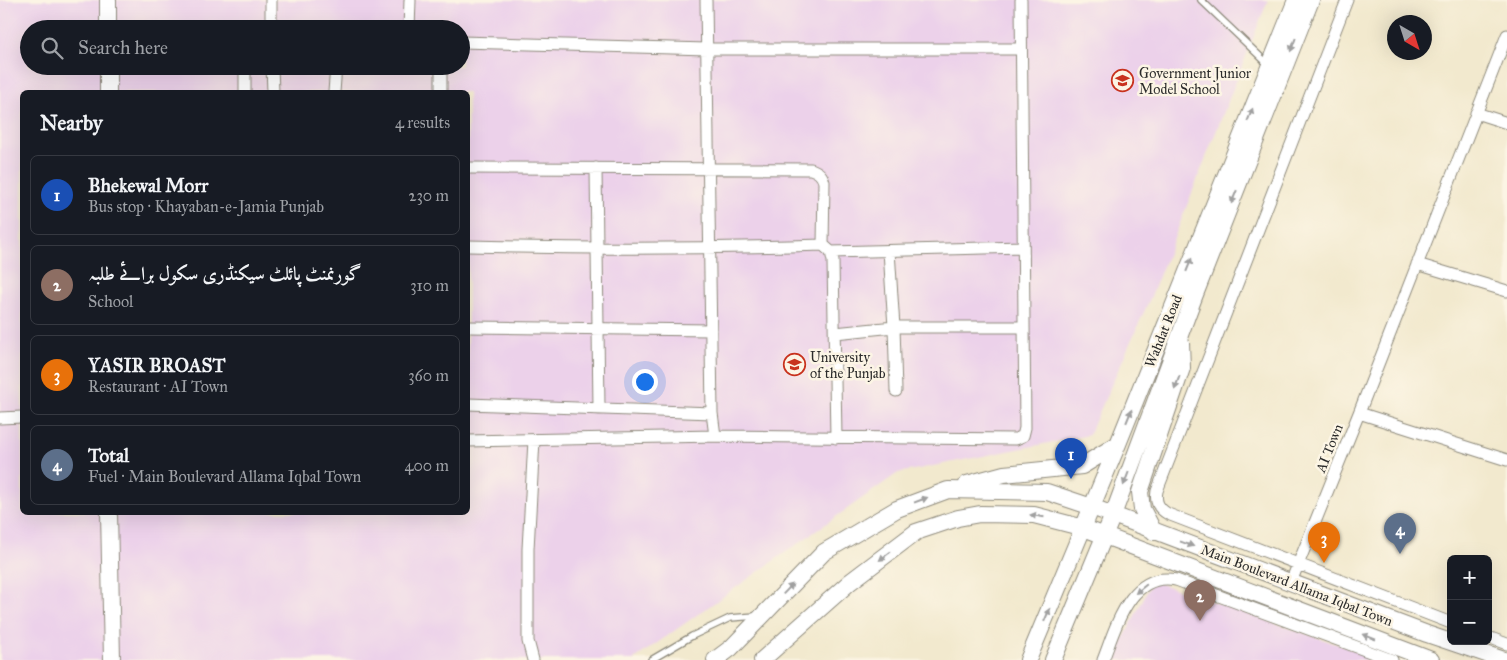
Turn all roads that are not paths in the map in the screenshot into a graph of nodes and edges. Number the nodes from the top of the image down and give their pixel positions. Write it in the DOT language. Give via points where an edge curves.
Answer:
graph roads {
  1 [pos="108,0"];
  2 [pos="271,0"];
  3 [pos="410,0"];
  4 [pos="706,0"];
  5 [pos="1021,0"];
  6 [pos="1201,0"];
  7 [pos="1296,0"];
  8 [pos="1311,0"];
  9 [pos="1347,0"];
  10 [pos="108,20"];
  11 [pos="271,20"];
  12 [pos="409,20"];
  13 [pos="1507,35"];
  14 [pos="470,42"];
  15 [pos="708,49"];
  16 [pos="1022,49"];
  17 [pos="1276,67"];
  18 [pos="108,75"];
  19 [pos="245,75"];
  20 [pos="272,75"];
  21 [pos="335,75"];
  22 [pos="441,75"];
  23 [pos="108,90"];
  24 [pos="245,90"];
  25 [pos="273,90"];
  26 [pos="334,90"];
  27 [pos="441,90"];
  28 [pos="1476,113"];
  29 [pos="1507,122"];
  30 [pos="470,168"];
  31 [pos="596,168"];
  32 [pos="708,168"];
  33 [pos="470,246"];
  34 [pos="1023,247"];
  35 [pos="598,249"];
  36 [pos="711,249"];
  37 [pos="827,249"];
  38 [pos="889,251"];
  39 [pos="1417,264"];
  40 [pos="1507,291"];
  41 [pos="470,327"];
  42 [pos="894,327"];
  43 [pos="1024,327"];
  44 [pos="598,328"];
  45 [pos="711,330"];
  46 [pos="835,333"];
  47 [pos="1180,335"];
  48 [pos="896,391"];
  49 [pos="470,404"];
  50 [pos="599,409"];
  51 [pos="712,413"];
  52 [pos="1359,413"];
  53 [pos="0,418"];
  54 [pos="20,418"];
  55 [pos="715,436"];
  56 [pos="836,438"];
  57 [pos="534,440"];
  58 [pos="470,441"];
  59 [pos="1118,444"];
  60 [pos="1507,460"];
  61 [pos="948,490"];
  62 [pos="1092,507"];
  63 [pos="109,515"];
  64 [pos="1113,515"];
  65 [pos="1084,528"];
  66 [pos="1154,532"];
  67 [pos="1104,536"];
  68 [pos="1298,564"];
  69 [pos="1291,582"];
  70 [pos="1222,590"];
  71 [pos="762,616"];
  72 [pos="1447,621"];
  73 [pos="1427,634"];
  74 [pos="1492,638"];
  75 [pos="1507,644"];
  76 [pos="1425,658"];
  77 [pos="112,660"];
  78 [pos="533,660"];
  79 [pos="651,660"];
  80 [pos="716,660"];
  81 [pos="762,660"];
  82 [pos="1028,660"];
  83 [pos="1053,660"];
  84 [pos="1103,660"];
  85 [pos="1392,660"];
  86 [pos="1504,660"];
  1 -- 10 [label="main road"];
  2 -- 11 [label="street"];
  3 -- 12 [label="street"];
  4 -- 15 [label="street"];
  5 -- 16 [label="street"];
  6 -- 17 [label="lane"];
  7 -- 17 [label="main road, Wahdat Road"];
  8 -- 17 [label="main road, Wahdat Road, one-way"];
  9 -- 68 [label="street" via="1156,499 1158,506 1168,514"];
  13 -- 28 [label="street"];
  14 -- 15 [label="street"];
  15 -- 16 [label="street"];
  15 -- 32 [label="street"];
  16 -- 34 [label="street"];
  17 -- 47 [label="main road, Wahdat Road, one-way"];
  59 -- 17 [label="main road, Wahdat Road, one-way"];
  18 -- 23 [label="main road"];
  19 -- 24 [label="street"];
  20 -- 25 [label="street"];
  21 -- 26 [label="street"];
  22 -- 27 [label="street"];
  28 -- 29 [label="street"];
  28 -- 39 [label="street"];
  30 -- 31 [label="street"];
  31 -- 32 [label="street"];
  31 -- 35 [label="street"];
  32 -- 36 [label="street"];
  32 -- 37 [label="street" via="818,171 824,182"];
  33 -- 35 [label="street"];
  34 -- 38 [label="street"];
  34 -- 43 [label="street"];
  35 -- 36 [label="street"];
  35 -- 44 [label="street"];
  36 -- 37 [label="street"];
  36 -- 45 [label="street"];
  37 -- 38 [label="street"];
  37 -- 46 [label="street" via="833,261"];
  38 -- 42 [label="street"];
  39 -- 40 [label="street"];
  39 -- 52 [label="street"];
  41 -- 44 [label="street"];
  42 -- 43 [label="street"];
  42 -- 46 [label="street"];
  42 -- 48 [label="street"];
  43 -- 56 [label="street" via="1023,436 1016,439"];
  44 -- 45 [label="street"];
  44 -- 50 [label="street"];
  45 -- 51 [label="street"];
  46 -- 56 [label="street"];
  47 -- 64 [label="main road, Wahdat Road, one-way"];
  47 -- 66 [label="main road, one-way" via="1182,368 1140,492 1142,509"];
  49 -- 50 [label="street"];
  50 -- 51 [label="street"];
  51 -- 55 [label="street"];
  52 -- 60 [label="street, AI Town"];
  52 -- 68 [label="street, AI Town"];
  53 -- 54 [label="street"];
  55 -- 56 [label="street"];
  55 -- 57 [label="street"];
  57 -- 58 [label="street"];
  57 -- 78 [label="street" via="528,549 528,641"];
  59 -- 61 [label="main road" via="1082,466 1004,474"];
  59 -- 62 [label="main road, Wahdat Road"];
  61 -- 62 [label="main road, Main Boulevard Allama Iqbal Town" via="1047,492"];
  71 -- 61 [label="main road, one-way" via="824,552 897,509"];
  62 -- 64 [label="main road, Main Boulevard Allama Iqbal Town"];
  62 -- 65 [label="main road, Wahdat Road"];
  63 -- 77 [label="main road"];
  64 -- 66 [label="main road, Main Boulevard Allama Iqbal Town"];
  64 -- 67 [label="main road, Wahdat Road"];
  65 -- 67 [label="main road, Main Boulevard Allama Iqbal Town"];
  65 -- 81 [label="main road, Main Boulevard Allama Iqbal Town, one-way" via="1034,515 980,514 916,532 850,582"];
  82 -- 65 [label="main road, Wahdat Road, one-way"];
  66 -- 69 [label="main road, Main Boulevard Allama Iqbal Town, one-way"];
  67 -- 70 [label="main road, Main Boulevard Allama Iqbal Town"];
  67 -- 83 [label="main road, Wahdat Road"];
  68 -- 69 [label="street, AI Town"];
  68 -- 72 [label="street"];
  69 -- 73 [label="main road, Main Boulevard Allama Iqbal Town"];
  76 -- 70 [label="main road, Main Boulevard Allama Iqbal Town, one-way"];
  70 -- 84 [label="street, one-way" via="1166,578 1142,587 1125,608"];
  70 -- 85 [label="street"];
  71 -- 79 [label="lane" via="730,618"];
  71 -- 80 [label="main road"];
  73 -- 76 [label="main road"];
  73 -- 86 [label="main road, Main Boulevard Allama Iqbal Town"];
  74 -- 75 [label="street"];
}
